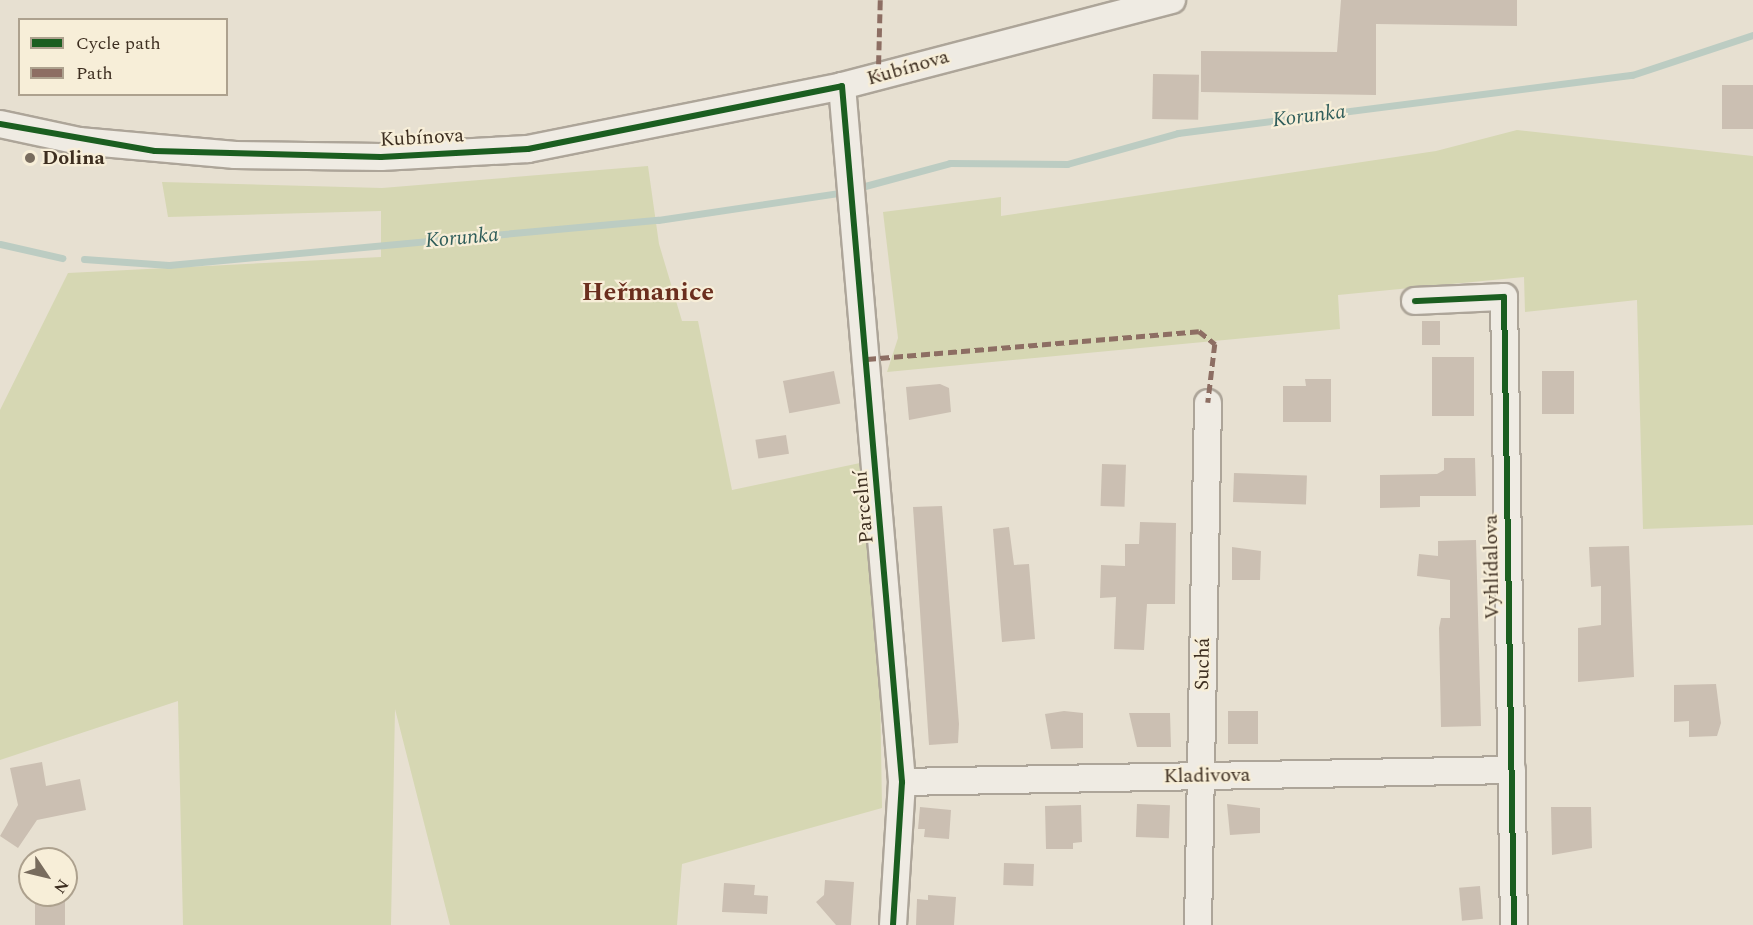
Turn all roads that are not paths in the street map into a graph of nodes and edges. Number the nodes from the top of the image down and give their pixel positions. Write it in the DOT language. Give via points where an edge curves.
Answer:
graph roads {
  1 [pos="1172,0"];
  2 [pos="842,86"];
  3 [pos="0,124"];
  4 [pos="1415,301"];
  5 [pos="1208,403"];
  6 [pos="1512,770"];
  7 [pos="1201,776"];
  8 [pos="902,782"];
  9 [pos="893,925"];
  10 [pos="1198,925"];
  11 [pos="1514,925"];
  1 -- 2 [label="street, Kubínova"];
  2 -- 3 [label="street, Kubínova" via="528,148 381,157 155,151"];
  2 -- 8 [label="street, Parcelní"];
  4 -- 6 [label="street, Vyhlídalova" via="1504,297"];
  5 -- 7 [label="street, Suchá"];
  6 -- 7 [label="street, Kladivova"];
  6 -- 11 [label="street, Vyhlídalova"];
  7 -- 8 [label="street, Kladivova"];
  7 -- 10 [label="street, Suchá"];
  8 -- 9 [label="street, Parcelní"];
}
